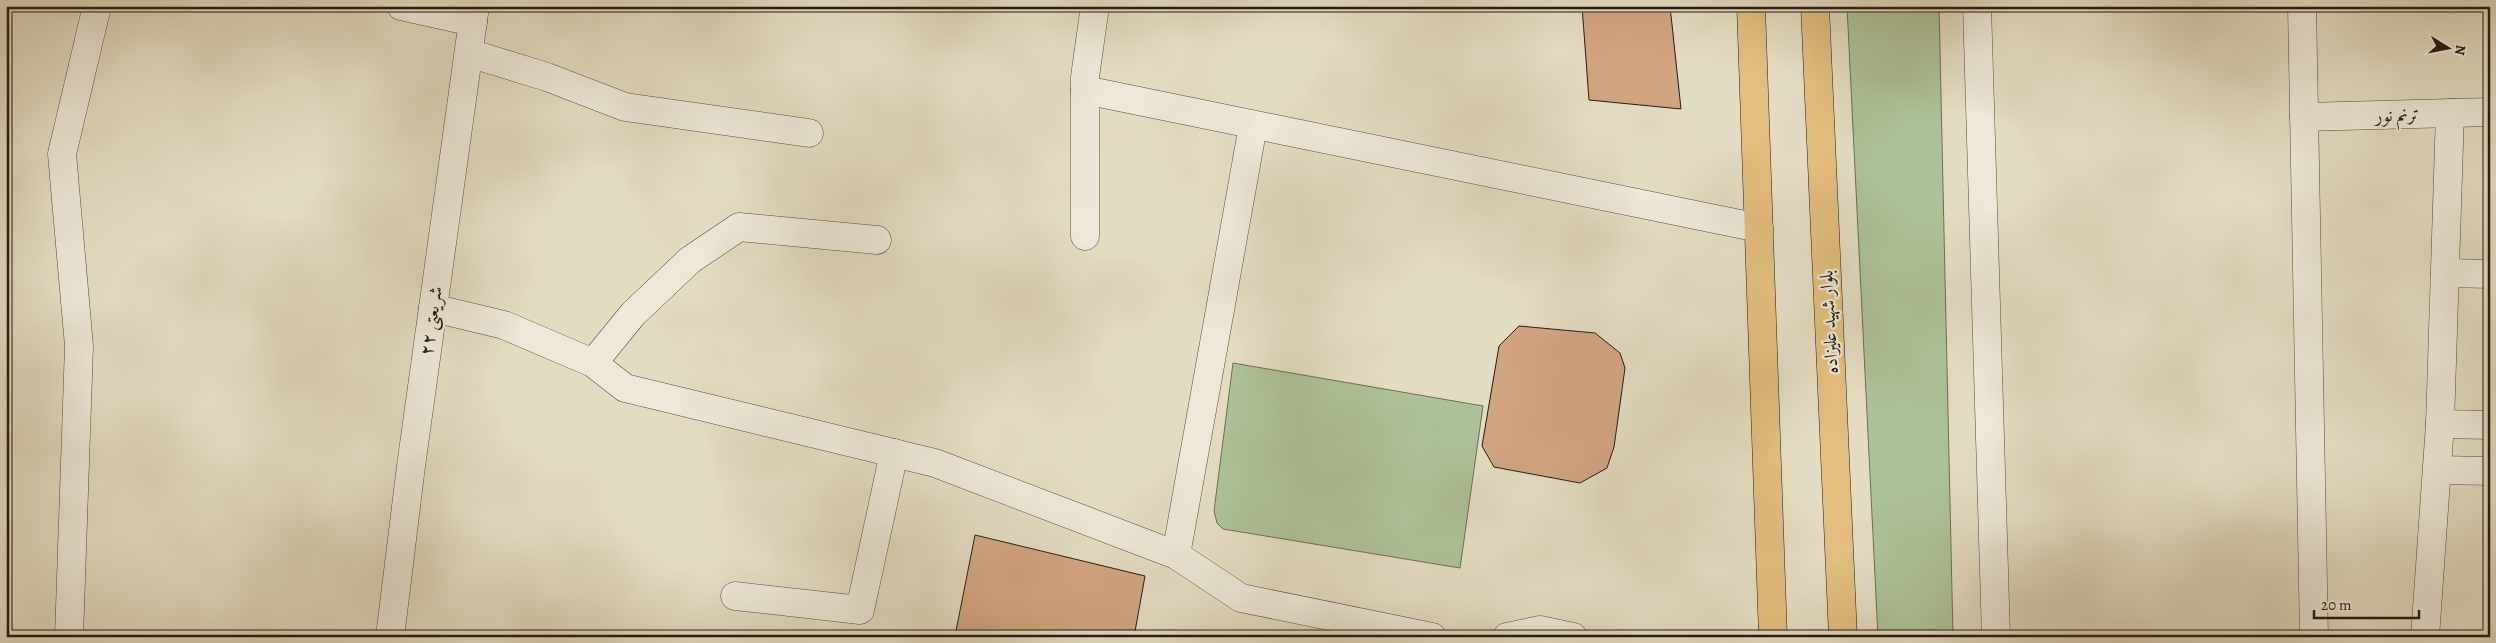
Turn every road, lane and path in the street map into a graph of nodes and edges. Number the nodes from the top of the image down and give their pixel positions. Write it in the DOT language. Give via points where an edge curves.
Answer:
graph roads {
  1 [pos="97,6"];
  2 [pos="402,6"];
  3 [pos="1095,6"];
  4 [pos="1751,6"];
  5 [pos="1814,6"];
  6 [pos="1977,6"];
  7 [pos="2302,6"];
  8 [pos="474,14"];
  9 [pos="469,53"];
  10 [pos="1085,90"];
  11 [pos="2490,112"];
  12 [pos="2450,113"];
  13 [pos="2304,117"];
  14 [pos="1253,126"];
  15 [pos="809,133"];
  16 [pos="1759,228"];
  17 [pos="1085,236"];
  18 [pos="878,240"];
  19 [pos="2445,273"];
  20 [pos="2490,274"];
  21 [pos="433,308"];
  22 [pos="593,363"];
  23 [pos="2440,424"];
  24 [pos="2490,425"];
  25 [pos="894,453"];
  26 [pos="2437,470"];
  27 [pos="2490,471"];
  28 [pos="1176,555"];
  29 [pos="735,596"];
  30 [pos="1772,636"];
  31 [pos="69,637"];
  32 [pos="390,637"];
  33 [pos="1432,637"];
  34 [pos="1507,637"];
  35 [pos="1572,637"];
  36 [pos="1843,637"];
  37 [pos="1996,637"];
  38 [pos="2314,637"];
  39 [pos="2425,637"];
  1 -- 31 [label="street" via="62,154 79,346"];
  2 -- 8 [label="street"];
  3 -- 10 [label="street"];
  4 -- 16 [label="main road"];
  5 -- 36 [label="main road, بلوار شهید علیزاده"];
  6 -- 37 [label="street"];
  7 -- 13 [label="street"];
  8 -- 9 [label="street, شریعتی ۲۲"];
  9 -- 15 [label="street" via="625,106"];
  9 -- 21 [label="street, شریعتی ۲۲"];
  10 -- 14 [label="street"];
  10 -- 17 [label="street"];
  11 -- 12 [label="street, ترنم نور"];
  12 -- 13 [label="street, ترنم نور"];
  12 -- 19 [label="street"];
  13 -- 38 [label="street"];
  14 -- 16 [label="street"];
  14 -- 28 [label="street"];
  16 -- 30 [label="main road"];
  18 -- 22 [label="street" via="739,227 690,260 633,314"];
  19 -- 20 [label="street"];
  19 -- 23 [label="street"];
  21 -- 22 [label="street" via="504,325"];
  21 -- 32 [label="street, شریعتی ۲۲"];
  22 -- 25 [label="street" via="625,388"];
  23 -- 24 [label="street"];
  23 -- 26 [label="street"];
  25 -- 28 [label="street" via="935,463"];
  25 -- 29 [label="street" via="860,610"];
  26 -- 27 [label="street"];
  26 -- 39 [label="street"];
  28 -- 33 [label="street" via="1241,598"];
  34 -- 35 [label="street" via="1540,630"];
}
